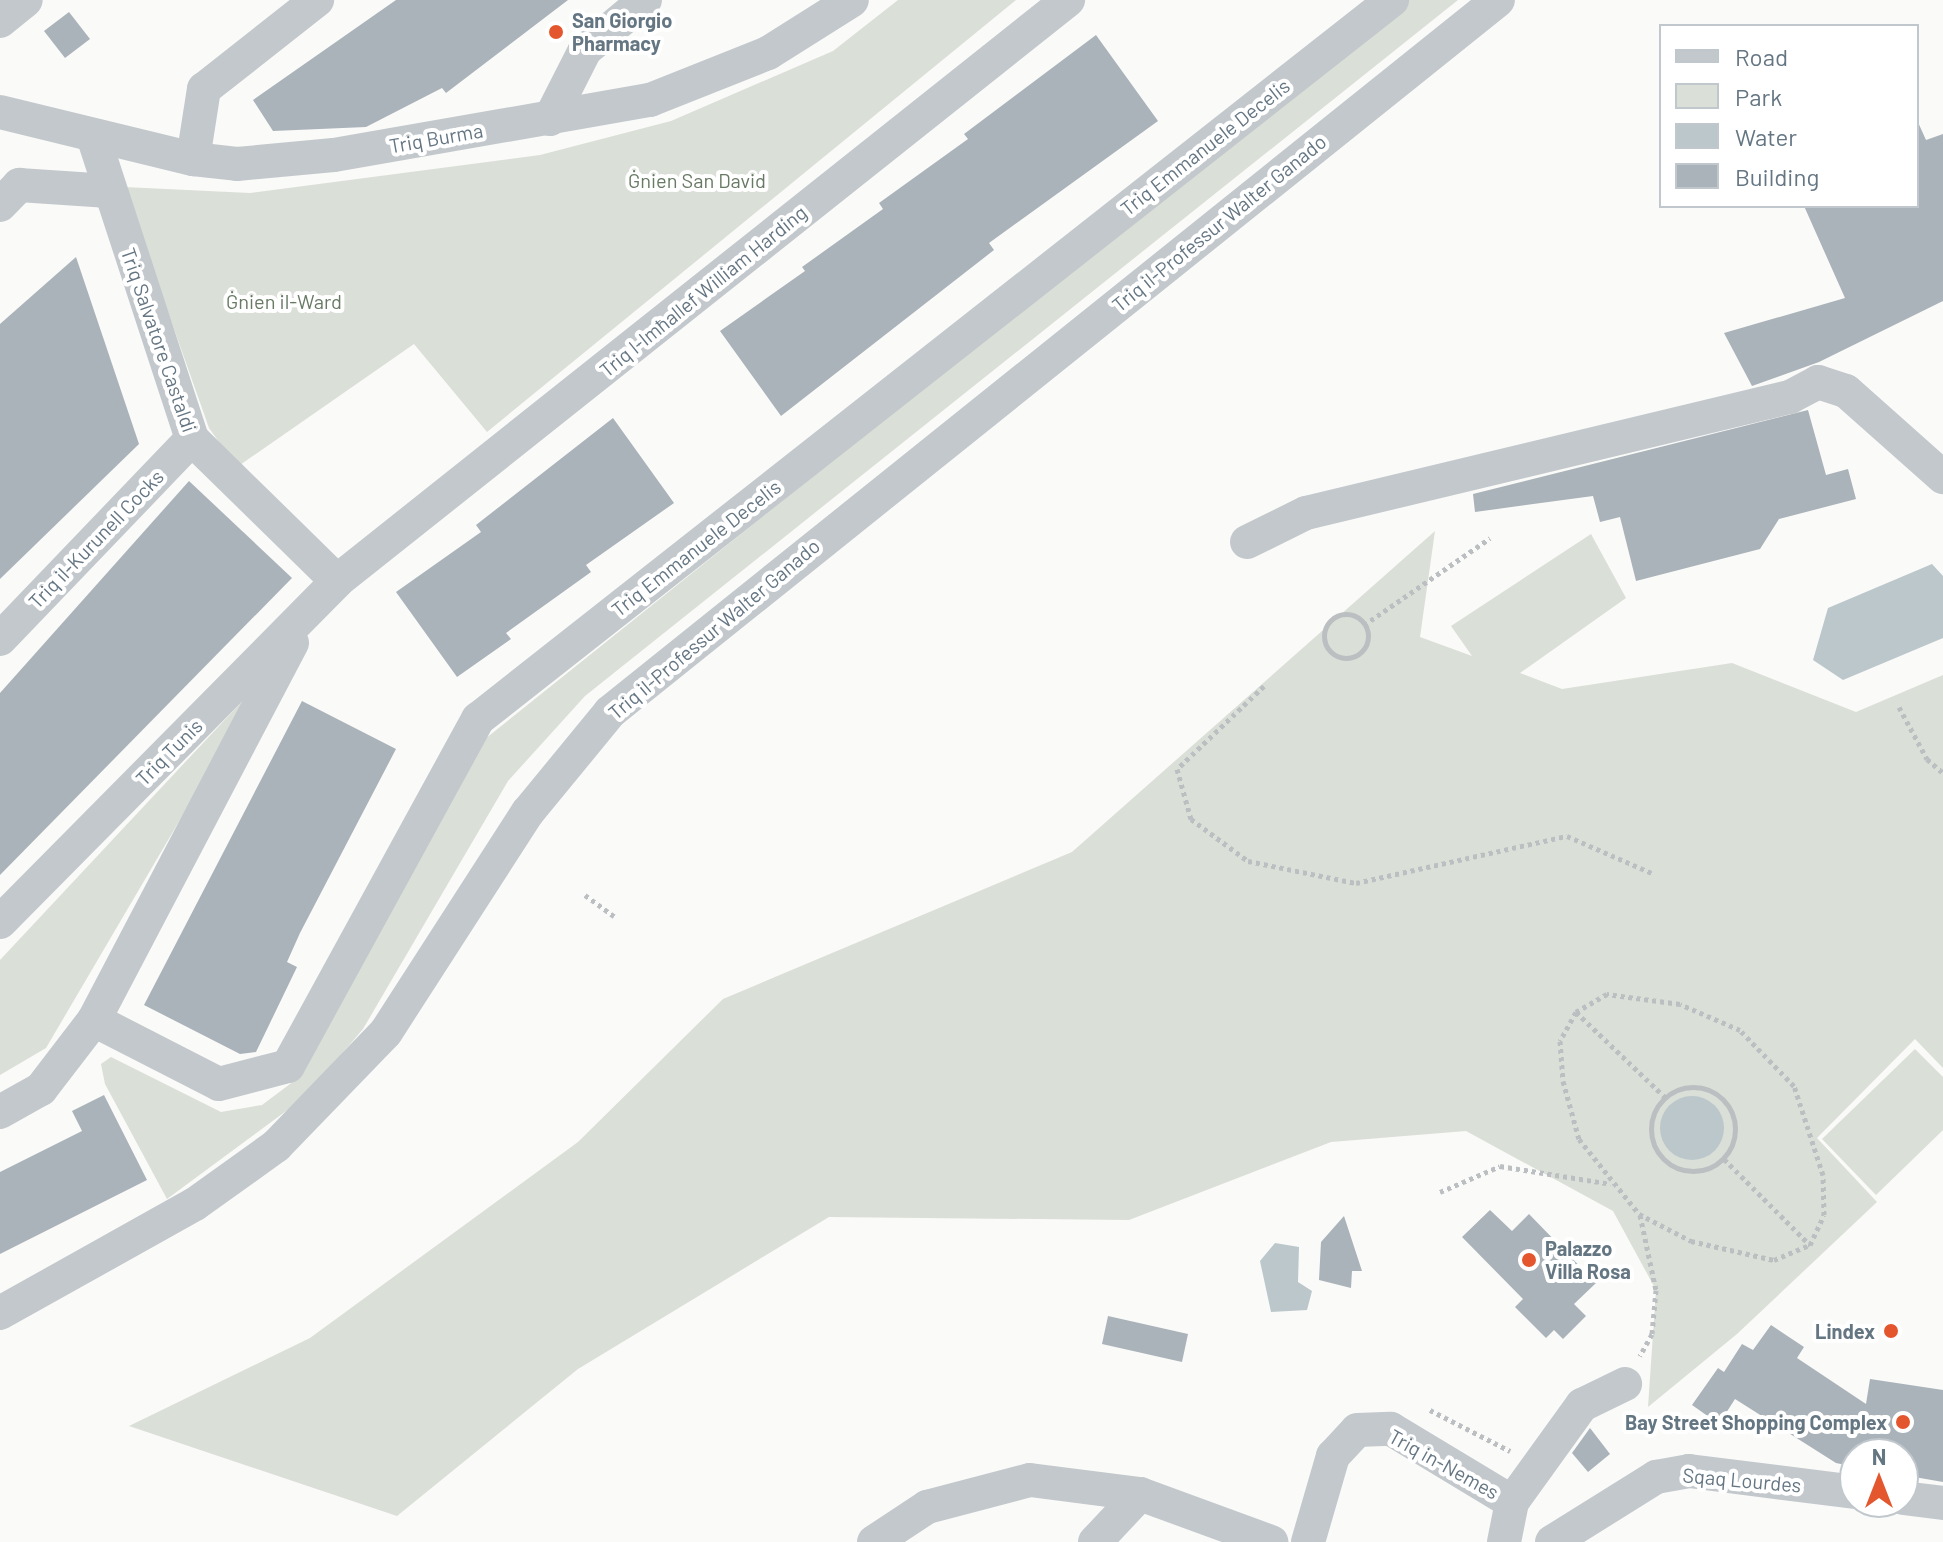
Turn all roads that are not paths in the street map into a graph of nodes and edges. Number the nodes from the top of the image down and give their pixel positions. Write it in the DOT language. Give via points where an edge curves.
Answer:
graph roads {
  1 [pos="26,0"];
  2 [pos="317,0"];
  3 [pos="645,0"];
  4 [pos="852,0"];
  5 [pos="1068,0"];
  6 [pos="1392,0"];
  7 [pos="1498,0"];
  8 [pos="0,21"];
  9 [pos="0,112"];
  10 [pos="550,119"];
  11 [pos="94,139"];
  12 [pos="193,159"];
  13 [pos="109,191"];
  14 [pos="0,205"];
  15 [pos="192,439"];
  16 [pos="1943,477"];
  17 [pos="1247,542"];
  18 [pos="337,581"];
  19 [pos="309,611"];
  20 [pos="0,639"];
  21 [pos="0,922"];
  22 [pos="94,1020"];
  23 [pos="0,1112"];
  24 [pos="0,1313"];
  25 [pos="1625,1384"];
  26 [pos="1520,1489"];
  27 [pos="1839,1490"];
  28 [pos="1140,1494"];
  29 [pos="1919,1500"];
  30 [pos="1943,1503"];
  31 [pos="874,1542"];
  32 [pos="1095,1542"];
  33 [pos="1271,1542"];
  34 [pos="1308,1542"];
  35 [pos="1504,1542"];
  36 [pos="1552,1542"];
  1 -- 8 [label="street"];
  2 -- 12 [label="street" via="204,89"];
  3 -- 10 [label="street" via="585,50"];
  4 -- 10 [label="street, Triq Burma" via="768,53 650,100"];
  5 -- 18 [label="street, Triq l-Imħallef William Harding"];
  6 -- 22 [label="street, Triq Emmanuele Decelis" via="478,719 288,1066 219,1084"];
  7 -- 24 [label="street, Triq il-Professur Walter Ganado" via="610,712 528,812 386,1032 276,1146 195,1204"];
  9 -- 11 [label="street, Triq Burma"];
  10 -- 12 [label="street, Triq Burma" via="334,155 237,164"];
  11 -- 12 [label="street, Triq Burma"];
  11 -- 13 [label="street, Triq Salvatore Castaldi"];
  13 -- 14 [label="street" via="19,185"];
  13 -- 15 [label="street, Triq Salvatore Castaldi"];
  15 -- 18 [label="street, Triq Salvatore Castaldi"];
  15 -- 20 [label="street, Triq il-Kurunell Cocks"];
  16 -- 17 [label="street" via="1846,391 1818,382 1790,397 1306,513"];
  18 -- 19 [label="street, Triq Tunis"];
  19 -- 21 [label="street, Triq Tunis"];
  19 -- 22 [label="street"];
  22 -- 23 [label="street" via="41,1089"];
  25 -- 26 [label="street" via="1582,1405"];
  26 -- 34 [label="street, Triq in-Nemes" via="1391,1429 1357,1430 1333,1456"];
  26 -- 35 [label="street"];
  27 -- 36 [label="street, Sqaq Lourdes" via="1689,1471 1656,1477"];
  28 -- 31 [label="street" via="1063,1481 994,1486 927,1507"];
  28 -- 32 [label="street"];
  28 -- 33 [label="street"];
  29 -- 30 [label="street"];
}
